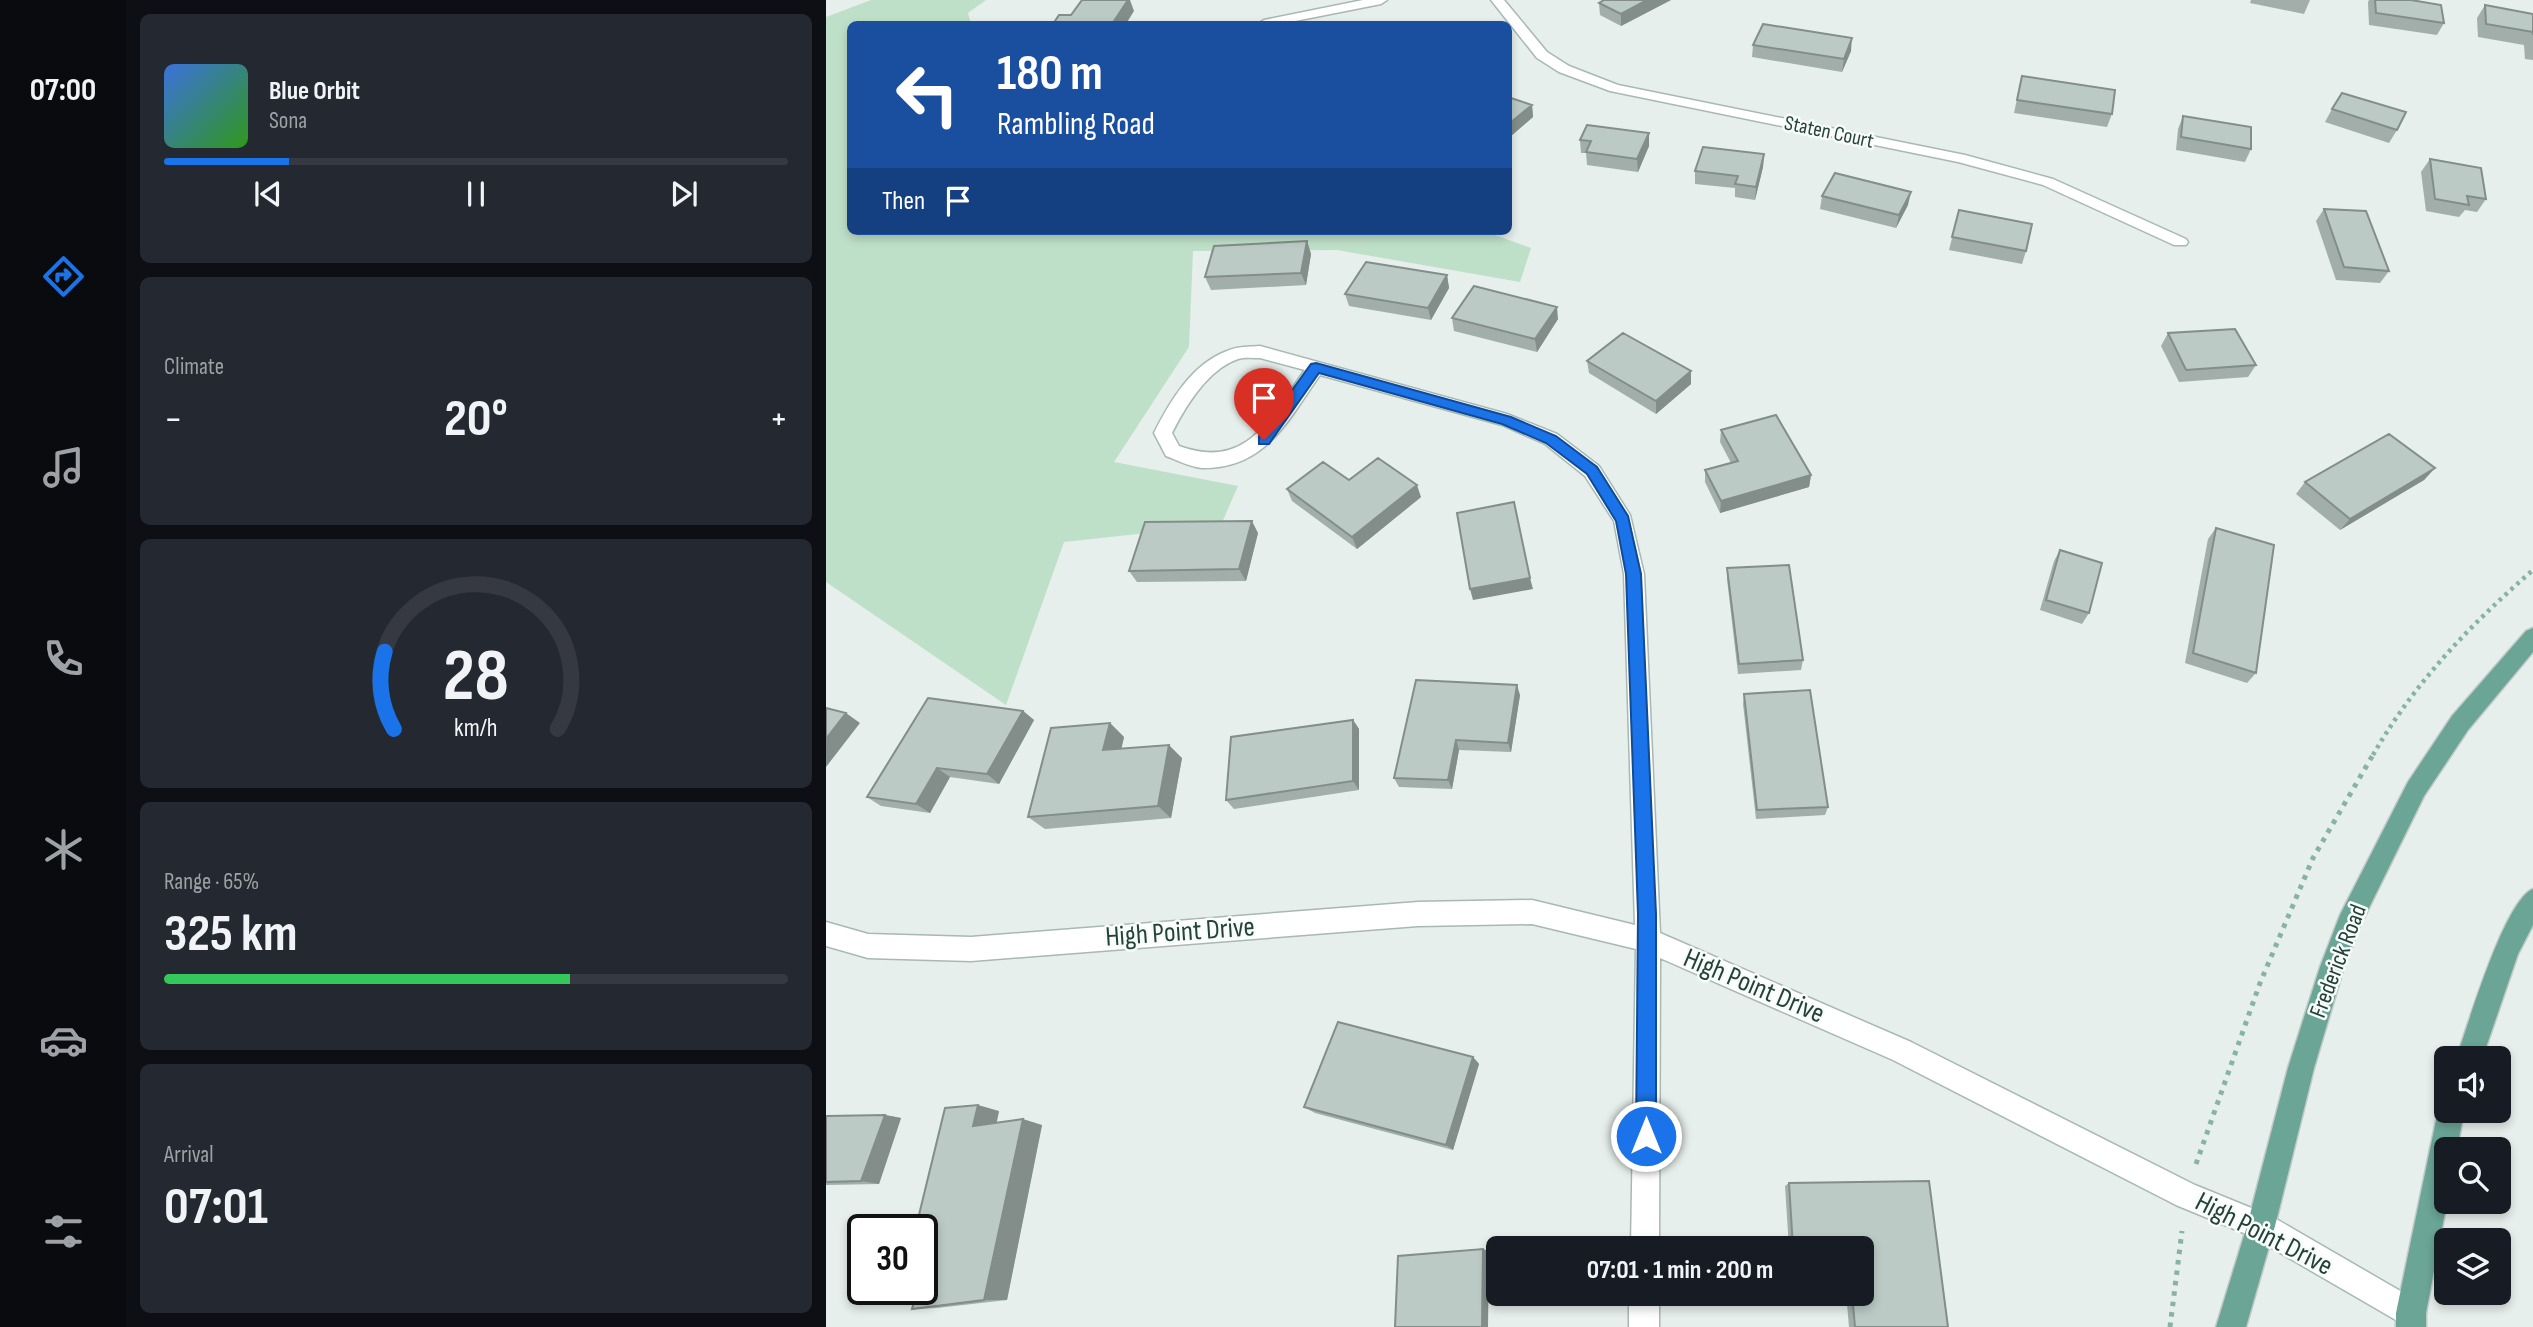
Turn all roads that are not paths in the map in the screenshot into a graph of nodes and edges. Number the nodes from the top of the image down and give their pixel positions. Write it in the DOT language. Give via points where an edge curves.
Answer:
graph roads {
  1 [pos="1381,0"];
  2 [pos="1497,0"];
  3 [pos="1279,21"];
  4 [pos="2180,242"];
  5 [pos="1316,368"];
  6 [pos="2533,637"];
  7 [pos="2533,901"];
  8 [pos="826,934"];
  9 [pos="1648,940"];
  10 [pos="2473,1046"];
  11 [pos="2449,1123"];
  12 [pos="2260,1226"];
  13 [pos="1645,1236"];
  14 [pos="1644,1306"];
  15 [pos="2411,1320"];
  16 [pos="1644,1327"];
  17 [pos="2231,1327"];
  1 -- 3 [label="street"];
  2 -- 4 [label="street, Staten Court" via="1542,55 1564,69 1615,88 1960,158 2048,183"];
  5 -- 5 [label="street" via="1264,440 1230,458 1200,461 1172,451 1163,433 1173,412 1214,366 1235,354 1260,352"];
  5 -- 9 [label="street" via="1507,420 1551,439 1592,471 1623,520 1633,574"];
  6 -- 12 [label="main road, Frederick Road" via="2460,723 2416,789 2349,923 2301,1068"];
  7 -- 10 [label="main road" via="2507,949"];
  8 -- 9 [label="street, High Point Drive" via="868,946 971,949 1418,914 1532,912"];
  9 -- 12 [label="street, High Point Drive" via="1902,1051 2186,1195"];
  9 -- 13 [label="street"];
  11 -- 15 [label="main road"];
  12 -- 15 [label="street, High Point Drive"];
  12 -- 17 [label="main road, Frederick Road"];
  14 -- 16 [label="street"];
}
